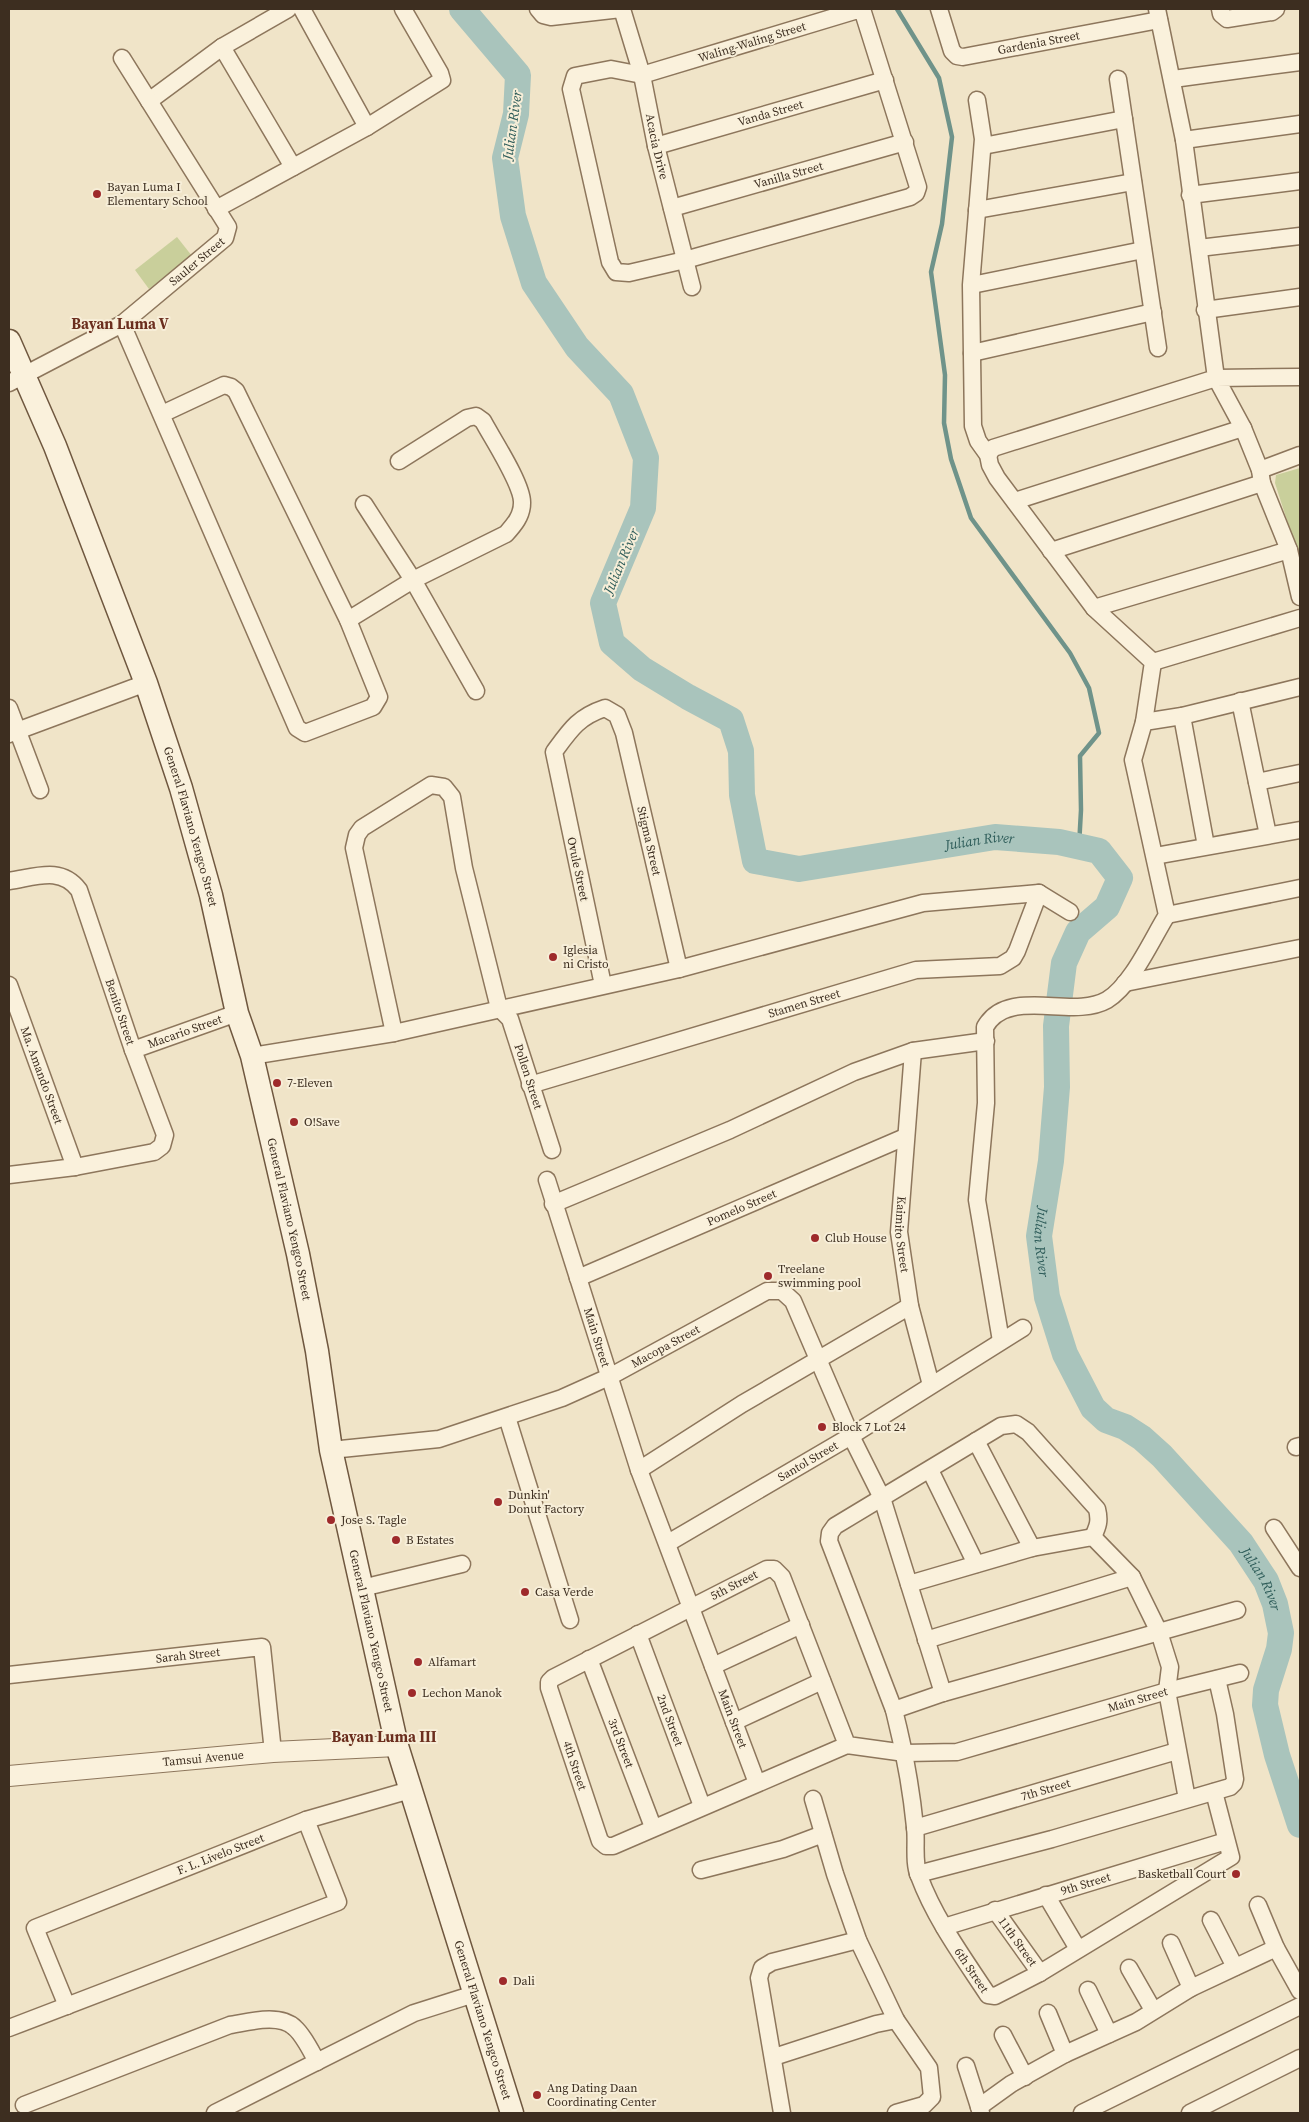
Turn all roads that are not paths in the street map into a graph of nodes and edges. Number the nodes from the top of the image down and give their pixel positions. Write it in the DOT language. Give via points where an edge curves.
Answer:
graph roads {
  1 [pos="288,9"];
  2 [pos="302,9"];
  3 [pos="403,9"];
  4 [pos="621,9"];
  5 [pos="861,9"];
  6 [pos="939,9"];
  7 [pos="1220,9"];
  8 [pos="1276,9"];
  9 [pos="539,10"];
  10 [pos="1158,14"];
  11 [pos="222,47"];
  12 [pos="122,58"];
  13 [pos="1300,62"];
  14 [pos="642,76"];
  15 [pos="1118,79"];
  16 [pos="1173,79"];
  17 [pos="885,80"];
  18 [pos="977,100"];
  19 [pos="149,101"];
  20 [pos="1124,119"];
  21 [pos="1300,124"];
  22 [pos="366,127"];
  23 [pos="1184,140"];
  24 [pos="905,142"];
  25 [pos="656,146"];
  26 [pos="983,146"];
  27 [pos="293,167"];
  28 [pos="1300,181"];
  29 [pos="1133,182"];
  30 [pos="1190,194"];
  31 [pos="672,208"];
  32 [pos="216,209"];
  33 [pos="977,210"];
  34 [pos="1300,236"];
  35 [pos="1199,248"];
  36 [pos="1143,250"];
  37 [pos="685,260"];
  38 [pos="972,285"];
  39 [pos="692,287"];
  40 [pos="1300,297"];
  41 [pos="1205,310"];
  42 [pos="1153,312"];
  43 [pos="122,324"];
  44 [pos="9,341"];
  45 [pos="1158,348"];
  46 [pos="972,353"];
  47 [pos="1216,378"];
  48 [pos="1300,378"];
  49 [pos="17,379"];
  50 [pos="162,414"];
  51 [pos="1243,428"];
  52 [pos="988,455"];
  53 [pos="1300,455"];
  54 [pos="399,461"];
  55 [pos="1261,476"];
  56 [pos="1015,501"];
  57 [pos="364,504"];
  58 [pos="1289,550"];
  59 [pos="1051,551"];
  60 [pos="413,580"];
  61 [pos="1300,597"];
  62 [pos="1094,608"];
  63 [pos="1300,618"];
  64 [pos="348,620"];
  65 [pos="1153,662"];
  66 [pos="146,683"];
  67 [pos="1300,687"];
  68 [pos="476,691"];
  69 [pos="1240,701"];
  70 [pos="9,708"];
  71 [pos="617,715"];
  72 [pos="1182,716"];
  73 [pos="1144,722"];
  74 [pos="13,732"];
  75 [pos="1300,772"];
  76 [pos="1257,782"];
  77 [pos="40,790"];
  78 [pos="1300,830"];
  79 [pos="1268,836"];
  80 [pos="1206,846"];
  81 [pos="1155,856"];
  82 [pos="9,881"];
  83 [pos="1300,888"];
  84 [pos="1039,893"];
  85 [pos="1070,912"];
  86 [pos="1167,915"];
  87 [pos="1300,948"];
  88 [pos="679,969"];
  89 [pos="1125,983"];
  90 [pos="9,985"];
  91 [pos="603,985"];
  92 [pos="500,1008"];
  93 [pos="237,1012"];
  94 [pos="394,1033"];
  95 [pos="986,1041"];
  96 [pos="132,1050"];
  97 [pos="913,1051"];
  98 [pos="252,1056"];
  99 [pos="530,1085"];
  100 [pos="905,1138"];
  101 [pos="552,1150"];
  102 [pos="75,1167"];
  103 [pos="9,1175"];
  104 [pos="547,1180"];
  105 [pos="553,1204"];
  106 [pos="578,1278"];
  107 [pos="910,1306"];
  108 [pos="1023,1328"];
  109 [pos="1001,1341"];
  110 [pos="818,1359"];
  111 [pos="611,1376"];
  112 [pos="932,1386"];
  113 [pos="507,1417"];
  114 [pos="851,1436"];
  115 [pos="976,1441"];
  116 [pos="331,1450"];
  117 [pos="639,1470"];
  118 [pos="930,1470"];
  119 [pos="882,1498"];
  120 [pos="1274,1528"];
  121 [pos="1093,1537"];
  122 [pos="668,1543"];
  123 [pos="1032,1548"];
  124 [pos="462,1564"];
  125 [pos="976,1564"];
  126 [pos="1300,1568"];
  127 [pos="1132,1577"];
  128 [pos="908,1584"];
  129 [pos="362,1588"];
  130 [pos="691,1607"];
  131 [pos="1237,1610"];
  132 [pos="570,1620"];
  133 [pos="801,1625"];
  134 [pos="1159,1632"];
  135 [pos="638,1634"];
  136 [pos="926,1640"];
  137 [pos="589,1659"];
  138 [pos="713,1666"];
  139 [pos="1240,1673"];
  140 [pos="9,1675"];
  141 [pos="1217,1679"];
  142 [pos="822,1681"];
  143 [pos="1167,1691"];
  144 [pos="943,1693"];
  145 [pos="894,1710"];
  146 [pos="734,1722"];
  147 [pos="847,1745"];
  148 [pos="397,1746"];
  149 [pos="1177,1751"];
  150 [pos="273,1752"];
  151 [pos="905,1753"];
  152 [pos="9,1776"];
  153 [pos="756,1783"];
  154 [pos="410,1790"];
  155 [pos="1214,1792"];
  156 [pos="813,1799"];
  157 [pos="1187,1799"];
  158 [pos="702,1806"];
  159 [pos="306,1820"];
  160 [pos="652,1827"];
  161 [pos="915,1828"];
  162 [pos="823,1834"];
  163 [pos="1226,1841"];
  164 [pos="1185,1854"];
  165 [pos="702,1870"];
  166 [pos="918,1874"];
  167 [pos="1191,1881"];
  168 [pos="1046,1895"];
  169 [pos="1258,1905"];
  170 [pos="995,1910"];
  171 [pos="1211,1920"];
  172 [pos="944,1927"];
  173 [pos="858,1940"];
  174 [pos="1171,1943"];
  175 [pos="1276,1948"];
  176 [pos="1078,1949"];
  177 [pos="1235,1967"];
  178 [pos="1129,1968"];
  179 [pos="1040,1973"];
  180 [pos="1191,1988"];
  181 [pos="1088,1990"];
  182 [pos="1300,1991"];
  183 [pos="477,1994"];
  184 [pos="67,2006"];
  185 [pos="1300,2006"];
  186 [pos="1152,2010"];
  187 [pos="1048,2013"];
  188 [pos="896,2020"];
  189 [pos="9,2028"];
  190 [pos="1003,2034"];
  191 [pos="1110,2034"];
  192 [pos="1065,2054"];
  193 [pos="774,2057"];
  194 [pos="1300,2058"];
  195 [pos="317,2062"];
  196 [pos="966,2066"];
  197 [pos="1025,2077"];
  198 [pos="24,2105"];
  199 [pos="980,2110"];
  200 [pos="216,2113"];
  201 [pos="512,2113"];
  202 [pos="782,2113"];
  203 [pos="896,2113"];
  204 [pos="1082,2113"];
  205 [pos="1190,2113"];
  1 -- 11 [label="street"];
  2 -- 22 [label="street"];
  3 -- 22 [label="street" via="442,80"];
  4 -- 9 [label="street" via="551,17"];
  4 -- 14 [label="street, Acacia Drive"];
  5 -- 14 [label="street, Waling-Waling Street"];
  5 -- 17 [label="street"];
  6 -- 10 [label="street, Gardenia Street" via="952,51 964,58"];
  7 -- 8 [label="street" via="1227,19"];
  10 -- 16 [label="street"];
  11 -- 19 [label="street"];
  11 -- 27 [label="street"];
  12 -- 19 [label="street, Sauler Street"];
  13 -- 16 [label="street"];
  14 -- 25 [label="street, Acacia Drive"];
  14 -- 37 [label="street" via="611,69 574,76 571,84 610,262 616,272 623,274"];
  15 -- 20 [label="street"];
  16 -- 23 [label="street"];
  17 -- 24 [label="street"];
  17 -- 25 [label="street, Vanda Street"];
  18 -- 26 [label="street"];
  19 -- 32 [label="street, Sauler Street"];
  20 -- 26 [label="street"];
  20 -- 29 [label="street"];
  21 -- 23 [label="street"];
  22 -- 27 [label="street"];
  23 -- 30 [label="street"];
  24 -- 31 [label="street, Vanilla Street"];
  24 -- 37 [label="street" via="918,187 910,197"];
  25 -- 31 [label="street, Acacia Drive"];
  26 -- 33 [label="street"];
  27 -- 32 [label="street"];
  28 -- 30 [label="street"];
  29 -- 33 [label="street"];
  29 -- 36 [label="street"];
  30 -- 35 [label="street"];
  31 -- 37 [label="street, Acacia Drive"];
  32 -- 43 [label="street, Sauler Street" via="228,227 225,238"];
  33 -- 38 [label="street"];
  34 -- 35 [label="street"];
  35 -- 41 [label="street"];
  36 -- 38 [label="street"];
  36 -- 42 [label="street"];
  37 -- 39 [label="street, Acacia Drive"];
  38 -- 46 [label="street"];
  40 -- 41 [label="street"];
  41 -- 47 [label="street"];
  42 -- 45 [label="street"];
  42 -- 46 [label="street"];
  43 -- 49 [label="street, Sauler Street"];
  43 -- 50 [label="street"];
  44 -- 49 [label="main road, General Flaviano Yengco Street"];
  46 -- 52 [label="street" via="973,426"];
  47 -- 48 [label="street"];
  47 -- 51 [label="street"];
  47 -- 52 [label="street" via="992,448"];
  49 -- 66 [label="main road, General Flaviano Yengco Street" via="54,446"];
  50 -- 64 [label="street" via="224,385 236,391"];
  50 -- 64 [label="street" via="301,732 378,703 379,697"];
  51 -- 55 [label="street"];
  51 -- 56 [label="street"];
  52 -- 56 [label="street" via="997,478"];
  53 -- 55 [label="street"];
  54 -- 60 [label="street" via="466,418 476,416 483,421 518,485 522,502 517,522 506,534"];
  55 -- 58 [label="street"];
  55 -- 59 [label="street"];
  56 -- 59 [label="street"];
  57 -- 60 [label="street"];
  58 -- 61 [label="street"];
  58 -- 62 [label="street"];
  59 -- 62 [label="street"];
  60 -- 64 [label="street"];
  60 -- 68 [label="street"];
  62 -- 65 [label="street"];
  63 -- 65 [label="street"];
  65 -- 73 [label="street"];
  66 -- 74 [label="street"];
  66 -- 93 [label="main road, General Flaviano Yengco Street" via="196,842"];
  67 -- 69 [label="street"];
  69 -- 72 [label="street"];
  69 -- 76 [label="street"];
  70 -- 74 [label="street"];
  71 -- 88 [label="street, Stigma Street" via="624,733"];
  71 -- 91 [label="street, Ovule Street" via="605,708 589,714 574,724 554,752"];
  72 -- 73 [label="street"];
  72 -- 80 [label="street"];
  73 -- 81 [label="street" via="1133,760"];
  74 -- 77 [label="street"];
  75 -- 76 [label="street"];
  76 -- 79 [label="street"];
  78 -- 79 [label="street"];
  79 -- 80 [label="street"];
  80 -- 81 [label="street"];
  81 -- 86 [label="street"];
  82 -- 96 [label="street, Benito Street" via="56,874 71,879 80,890"];
  83 -- 86 [label="street"];
  84 -- 85 [label="street"];
  84 -- 88 [label="street" via="923,903"];
  84 -- 99 [label="street, Stamen Street" via="1013,958 1000,966 916,970"];
  86 -- 89 [label="street"];
  87 -- 89 [label="street"];
  88 -- 91 [label="street"];
  89 -- 95 [label="street" via="1107,1000 1089,1005 1018,1006 1001,1010 990,1017 985,1027"];
  90 -- 102 [label="street, Ma. Amando Street"];
  91 -- 92 [label="street"];
  92 -- 94 [label="street"];
  92 -- 94 [label="street, Pollen Street" via="464,868 452,796 444,787 431,785 362,828 354,848"];
  92 -- 99 [label="street, Pollen Street" via="510,1019"];
  93 -- 96 [label="street, Macario Street"];
  93 -- 98 [label="main road, General Flaviano Yengco Street"];
  94 -- 98 [label="street"];
  95 -- 97 [label="street"];
  95 -- 109 [label="street" via="986,1103 977,1200"];
  96 -- 102 [label="street, Benito Street" via="165,1135 162,1146 154,1152"];
  97 -- 100 [label="street, Kaimito Street"];
  97 -- 105 [label="street" via="854,1072 730,1130"];
  98 -- 116 [label="main road, General Flaviano Yengco Street" via="313,1332"];
  99 -- 101 [label="street, Pollen Street"];
  100 -- 106 [label="street, Pomelo Street"];
  100 -- 107 [label="street, Kaimito Street" via="899,1232"];
  102 -- 103 [label="street"];
  104 -- 105 [label="street, Main Street"];
  105 -- 106 [label="street, Main Street"];
  106 -- 111 [label="street, Main Street"];
  107 -- 110 [label="street"];
  107 -- 112 [label="street, Kaimito Street"];
  108 -- 109 [label="street, Santol Street"];
  109 -- 112 [label="street, Santol Street"];
  110 -- 111 [label="street, Macopa Street" via="793,1301 789,1295 776,1290 767,1291"];
  110 -- 114 [label="street, Macopa Street"];
  110 -- 117 [label="street"];
  111 -- 113 [label="street, Macopa Street"];
  111 -- 117 [label="street, Main Street"];
  112 -- 114 [label="street, Santol Street"];
  113 -- 116 [label="street, Macopa Street" via="439,1439"];
  113 -- 132 [label="street"];
  114 -- 119 [label="street, Macopa Street"];
  114 -- 122 [label="street, Santol Street"];
  115 -- 118 [label="street, 6th Street"];
  115 -- 121 [label="street, 6th Street" via="1001,1426 1016,1424 1028,1432 1097,1509 1100,1518"];
  115 -- 123 [label="street"];
  116 -- 129 [label="main road, General Flaviano Yengco Street"];
  117 -- 122 [label="street, Main Street"];
  118 -- 119 [label="street, 6th Street"];
  118 -- 125 [label="street"];
  119 -- 128 [label="street, Macopa Street"];
  119 -- 145 [label="street, 6th Street" via="835,1526 829,1540"];
  120 -- 126 [label="street"];
  121 -- 123 [label="street"];
  121 -- 127 [label="street"];
  122 -- 130 [label="street, Main Street"];
  123 -- 125 [label="street"];
  124 -- 129 [label="street"];
  125 -- 128 [label="street"];
  127 -- 134 [label="street"];
  127 -- 136 [label="street"];
  128 -- 136 [label="street, Macopa Street"];
  129 -- 148 [label="main road, General Flaviano Yengco Street"];
  130 -- 133 [label="street, 5th Street" via="767,1569 774,1569 782,1577"];
  130 -- 135 [label="street, 4th Street"];
  130 -- 138 [label="street, Main Street"];
  131 -- 134 [label="street"];
  133 -- 138 [label="street"];
  133 -- 142 [label="street, 5th Street"];
  134 -- 143 [label="street" via="1170,1667"];
  134 -- 144 [label="street"];
  135 -- 137 [label="street, 4th Street"];
  135 -- 158 [label="street, 2nd Street"];
  136 -- 144 [label="street, Macopa Street"];
  137 -- 160 [label="street, 3rd Street"];
  137 -- 160 [label="street, 4th Street" via="553,1678 549,1688 600,1841 606,1846 613,1846"];
  138 -- 146 [label="street, Main Street"];
  139 -- 141 [label="street, Main Street"];
  140 -- 150 [label="street, Sarah Street" via="262,1647"];
  141 -- 143 [label="street, Main Street"];
  141 -- 155 [label="street" via="1235,1779 1230,1787"];
  142 -- 146 [label="street"];
  142 -- 147 [label="street, 5th Street"];
  143 -- 149 [label="street"];
  143 -- 151 [label="street, Main Street" via="957,1752"];
  144 -- 145 [label="street"];
  145 -- 151 [label="street, 6th Street"];
  146 -- 153 [label="street, Main Street"];
  147 -- 151 [label="street, Main Street"];
  147 -- 153 [label="street"];
  148 -- 150 [label="street, Tamsui Avenue"];
  148 -- 154 [label="main road, General Flaviano Yengco Street"];
  149 -- 157 [label="street"];
  149 -- 161 [label="street, 7th Street"];
  150 -- 152 [label="street, Tamsui Avenue"];
  151 -- 161 [label="street, 6th Street"];
  153 -- 158 [label="street, 4th Street"];
  154 -- 159 [label="street, F. L. Livelo Street"];
  154 -- 183 [label="main road, General Flaviano Yengco Street"];
  155 -- 157 [label="street"];
  155 -- 163 [label="street"];
  156 -- 162 [label="street"];
  157 -- 166 [label="street"];
  158 -- 160 [label="street, 4th Street"];
  159 -- 184 [label="street, F. L. Livelo Street" via="35,1928"];
  159 -- 184 [label="street" via="338,1902"];
  161 -- 166 [label="street, 6th Street"];
  162 -- 165 [label="street" via="783,1849"];
  162 -- 173 [label="street"];
  163 -- 164 [label="street, 9th Street"];
  163 -- 167 [label="street, 6th Street" via="1231,1856"];
  164 -- 167 [label="street"];
  164 -- 168 [label="street, 9th Street"];
  166 -- 172 [label="street, 6th Street"];
  167 -- 176 [label="street, 6th Street"];
  168 -- 170 [label="street, 9th Street"];
  168 -- 176 [label="street"];
  169 -- 175 [label="street"];
  170 -- 172 [label="street, 9th Street"];
  170 -- 179 [label="street, 11th Street"];
  171 -- 177 [label="street"];
  172 -- 179 [label="street, 6th Street" via="991,1997"];
  173 -- 188 [label="street"];
  173 -- 193 [label="street" via="772,1962 762,1968 759,1978"];
  174 -- 180 [label="street"];
  175 -- 177 [label="street"];
  175 -- 182 [label="street"];
  176 -- 179 [label="street, 6th Street"];
  177 -- 180 [label="street"];
  178 -- 186 [label="street"];
  180 -- 186 [label="street"];
  181 -- 191 [label="street"];
  183 -- 195 [label="street" via="414,2013"];
  183 -- 201 [label="main road, General Flaviano Yengco Street"];
  184 -- 189 [label="street"];
  185 -- 204 [label="street"];
  186 -- 191 [label="street"];
  187 -- 192 [label="street"];
  188 -- 193 [label="street"];
  188 -- 203 [label="street" via="929,2068 932,2097 924,2105"];
  190 -- 197 [label="street"];
  191 -- 192 [label="street"];
  192 -- 197 [label="street"];
  193 -- 202 [label="street"];
  194 -- 205 [label="street"];
  195 -- 198 [label="street" via="296,2029 286,2021 230,2025"];
  195 -- 200 [label="street"];
  196 -- 199 [label="street"];
  197 -- 199 [label="street" via="1010,2084"];
}
